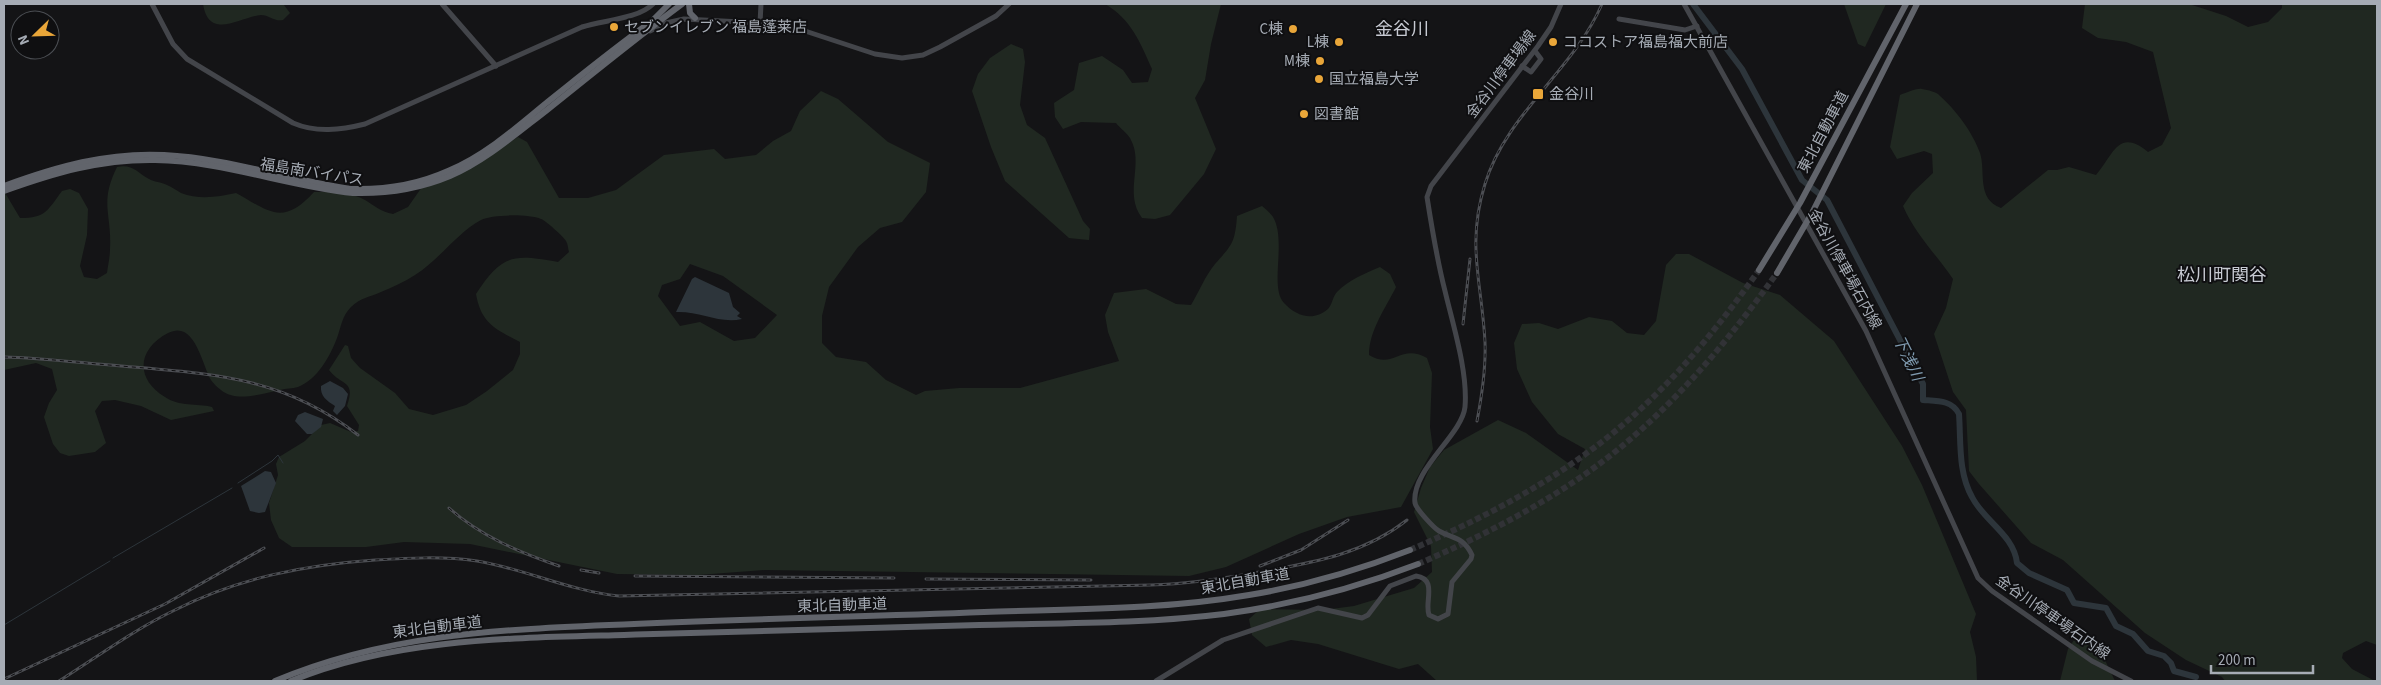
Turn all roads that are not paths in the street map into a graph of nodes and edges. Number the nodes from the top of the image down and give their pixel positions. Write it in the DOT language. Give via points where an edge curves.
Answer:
graph roads {
  1 [pos="152,4"];
  2 [pos="442,4"];
  3 [pos="653,4"];
  4 [pos="669,4"];
  5 [pos="674,4"];
  6 [pos="682,4"];
  7 [pos="689,4"];
  8 [pos="761,4"];
  9 [pos="1009,4"];
  10 [pos="1561,4"];
  11 [pos="1684,4"];
  12 [pos="1906,4"];
  13 [pos="1917,4"];
  14 [pos="695,18"];
  15 [pos="1619,19"];
  16 [pos="650,23"];
  17 [pos="760,23"];
  18 [pos="1697,26"];
  19 [pos="642,34"];
  20 [pos="1535,51"];
  21 [pos="496,66"];
  22 [pos="1522,66"];
  23 [pos="155,157"];
  24 [pos="144,158"];
  25 [pos="4,186"];
  26 [pos="4,191"];
  27 [pos="1759,270"];
  28 [pos="1777,272"];
  29 [pos="1410,550"];
  30 [pos="1418,564"];
  31 [pos="275,681"];
  32 [pos="291,681"];
  33 [pos="1156,681"];
  34 [pos="2130,681"];
  1 -- 21 [label="street" via="179,53 305,128 334,130 365,124"];
  2 -- 21 [label="street"];
  3 -- 21 [label="street" via="639,14 582,27"];
  4 -- 16 [label="highway"];
  5 -- 16 [label="highway, 福島南バイパス"];
  6 -- 19 [label="highway, 福島南バイパス"];
  7 -- 14 [label="highway" via="690,13"];
  8 -- 17 [label="street"];
  9 -- 17 [label="street" via="996,16 940,48 902,58 876,54 799,29"];
  10 -- 20 [label="street, 金谷川停車場線"];
  11 -- 18 [label="street, 金谷川停車場石内線"];
  12 -- 27 [label="highway, 東北自動車道" via="1800,203"];
  13 -- 28 [label="highway, 東北自動車道" via="1812,214"];
  14 -- 17 [label="street"];
  14 -- 19 [label="street" via="672,21"];
  15 -- 18 [label="street" via="1685,30"];
  16 -- 23 [label="highway, 福島南バイパス" via="475,157 448,171 410,184 351,189 193,158"];
  18 -- 34 [label="street, 金谷川停車場石内線" via="1866,332 1981,581 2092,661"];
  19 -- 23 [label="highway, 福島南バイパス" via="477,162 450,176 412,189 372,194 333,191"];
  20 -- 22 [label="street, 金谷川停車場線"];
  20 -- 22 [label="street" via="1541,59 1531,72"];
  22 -- 33 [label="street, 金谷川停車場線" via="1431,186 1428,198 1445,292 1457,336 1465,409 1426,468 1415,499 1416,509 1437,530 1452,535 1472,555 1452,582 1448,614 1438,619 1429,615 1428,584 1416,576 1390,586 1368,615 1362,618 1318,608 1223,640"];
  23 -- 24 [label="highway, 福島南バイパス"];
  24 -- 25 [label="highway, 福島南バイパス" via="107,157 75,163"];
  24 -- 26 [label="highway, 福島南バイパス" via="76,168"];
  29 -- 31 [label="highway, 東北自動車道" via="1287,587 1196,602 458,634 358,652"];
  30 -- 32 [label="highway, 東北自動車道" via="1323,595 1250,610 1200,616 1070,623 498,640 384,654"];
}
